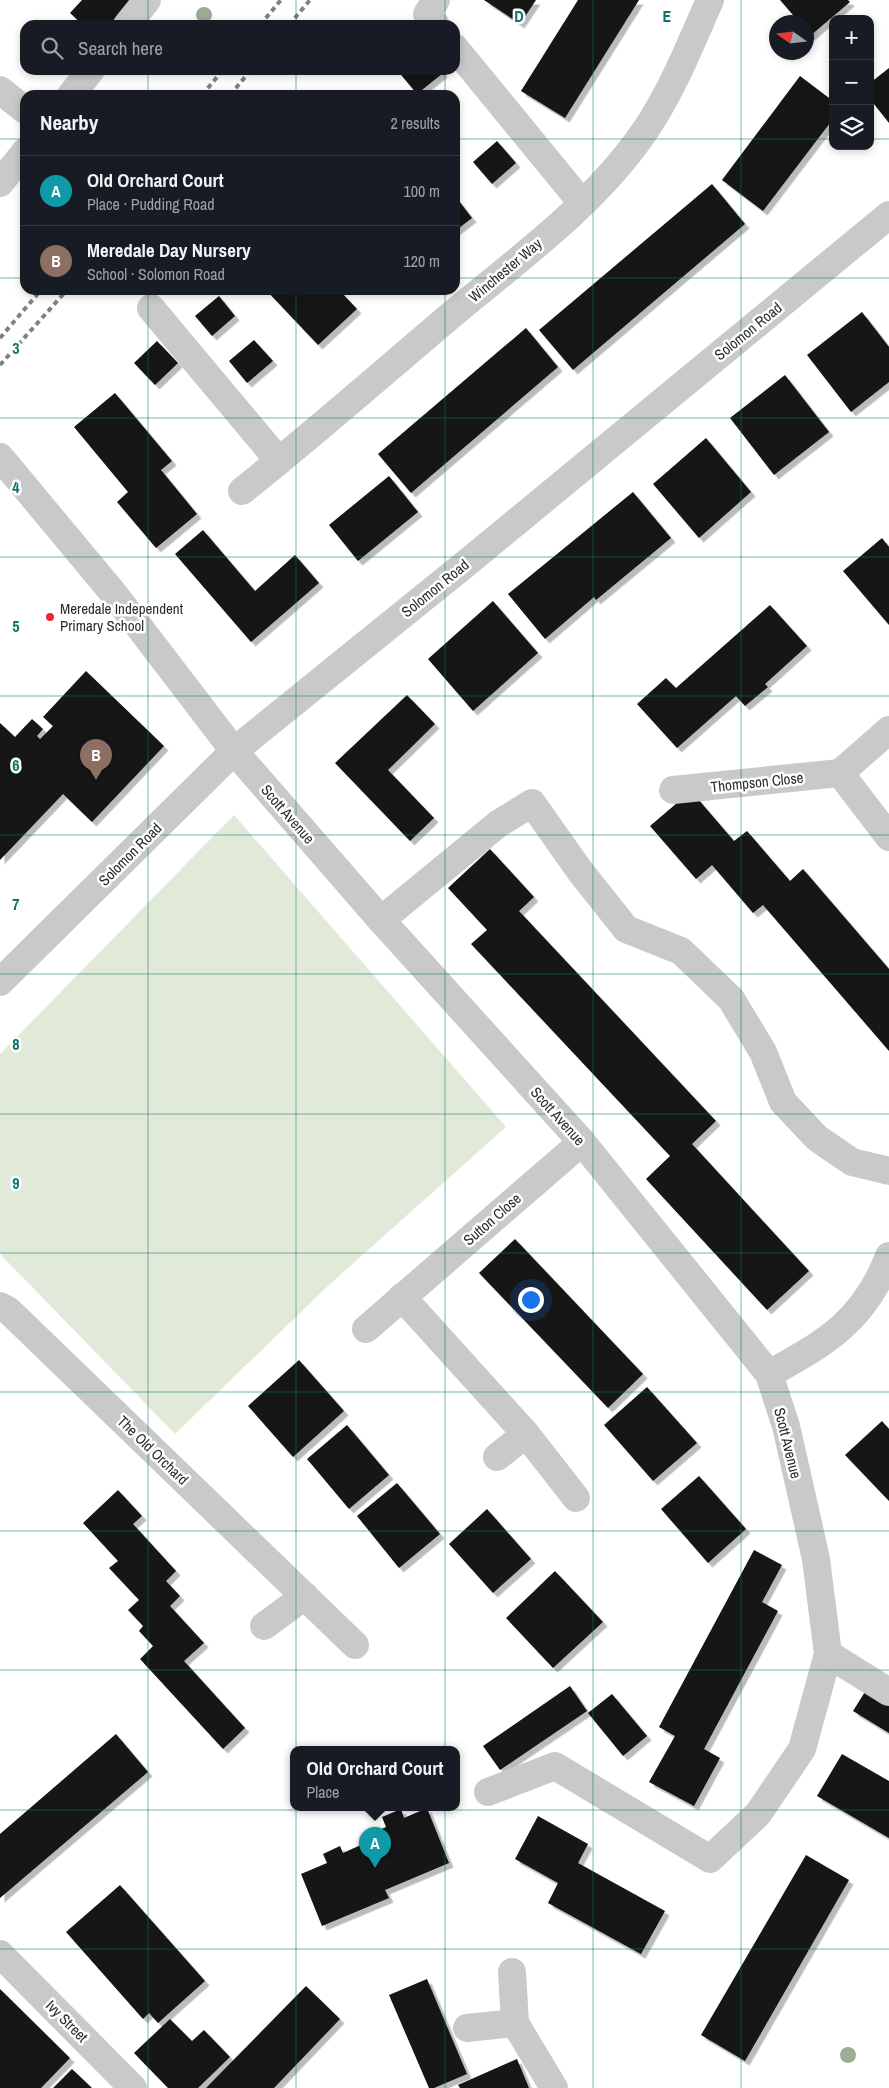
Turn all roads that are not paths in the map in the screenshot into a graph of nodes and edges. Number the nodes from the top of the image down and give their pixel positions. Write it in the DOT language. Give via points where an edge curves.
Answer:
graph roads {
  1 [pos="147,0"];
  2 [pos="436,0"];
  3 [pos="710,0"];
  4 [pos="131,20"];
  5 [pos="432,20"];
  6 [pos="460,54"];
  7 [pos="87,75"];
  8 [pos="0,90"];
  9 [pos="75,90"];
  10 [pos="20,106"];
  11 [pos="20,158"];
  12 [pos="0,183"];
  13 [pos="582,203"];
  14 [pos="889,215"];
  15 [pos="151,308"];
  16 [pos="0,458"];
  17 [pos="280,461"];
  18 [pos="242,491"];
  19 [pos="889,730"];
  20 [pos="234,751"];
  21 [pos="840,773"];
  22 [pos="673,790"];
  23 [pos="889,837"];
  24 [pos="381,920"];
  25 [pos="0,982"];
  26 [pos="582,1142"];
  27 [pos="889,1171"];
  28 [pos="889,1256"];
  29 [pos="402,1297"];
  30 [pos="0,1306"];
  31 [pos="366,1329"];
  32 [pos="769,1374"];
  33 [pos="526,1434"];
  34 [pos="497,1457"];
  35 [pos="576,1498"];
  36 [pos="304,1596"];
  37 [pos="264,1626"];
  38 [pos="356,1646"];
  39 [pos="828,1654"];
  40 [pos="889,1692"];
  41 [pos="488,1792"];
  42 [pos="0,1954"];
  43 [pos="512,1972"];
  44 [pos="515,2023"];
  45 [pos="467,2028"];
  46 [pos="133,2088"];
  47 [pos="554,2088"];
  1 -- 4 [label="street"];
  2 -- 5 [label="street" via="427,14"];
  3 -- 13 [label="street, Winchester Way" via="688,50 643,134 617,168"];
  6 -- 13 [label="street"];
  7 -- 9 [label="street"];
  8 -- 10 [label="street"];
  11 -- 12 [label="street"];
  13 -- 17 [label="street, Winchester Way"];
  14 -- 20 [label="street, Solomon Road"];
  15 -- 17 [label="street"];
  16 -- 20 [label="street, Scott Avenue" via="114,594"];
  17 -- 18 [label="street, Winchester Way"];
  19 -- 21 [label="street"];
  20 -- 24 [label="street, Scott Avenue"];
  20 -- 25 [label="street, Solomon Road"];
  21 -- 22 [label="street, Thompson Close"];
  21 -- 23 [label="street"];
  24 -- 26 [label="street, Scott Avenue"];
  24 -- 27 [label="street" via="498,824 532,803 626,929 680,951 731,999 763,1052 783,1102 816,1138 852,1162"];
  26 -- 29 [label="street, Sutton Close"];
  26 -- 32 [label="street, Scott Avenue"];
  28 -- 32 [label="street" via="880,1280 844,1325 817,1348"];
  29 -- 31 [label="street, Sutton Close"];
  29 -- 33 [label="street"];
  30 -- 36 [label="street, The Old Orchard" via="9,1311"];
  32 -- 39 [label="street, Scott Avenue" via="786,1426 816,1559"];
  33 -- 34 [label="street"];
  33 -- 35 [label="street"];
  36 -- 37 [label="street"];
  36 -- 38 [label="street, The Old Orchard"];
  39 -- 40 [label="street"];
  39 -- 41 [label="street, Scott Avenue" via="802,1749 758,1814 710,1859 555,1766"];
  42 -- 46 [label="street, Ivy Street"];
  43 -- 44 [label="street"];
  44 -- 45 [label="street"];
  44 -- 47 [label="street"];
}
